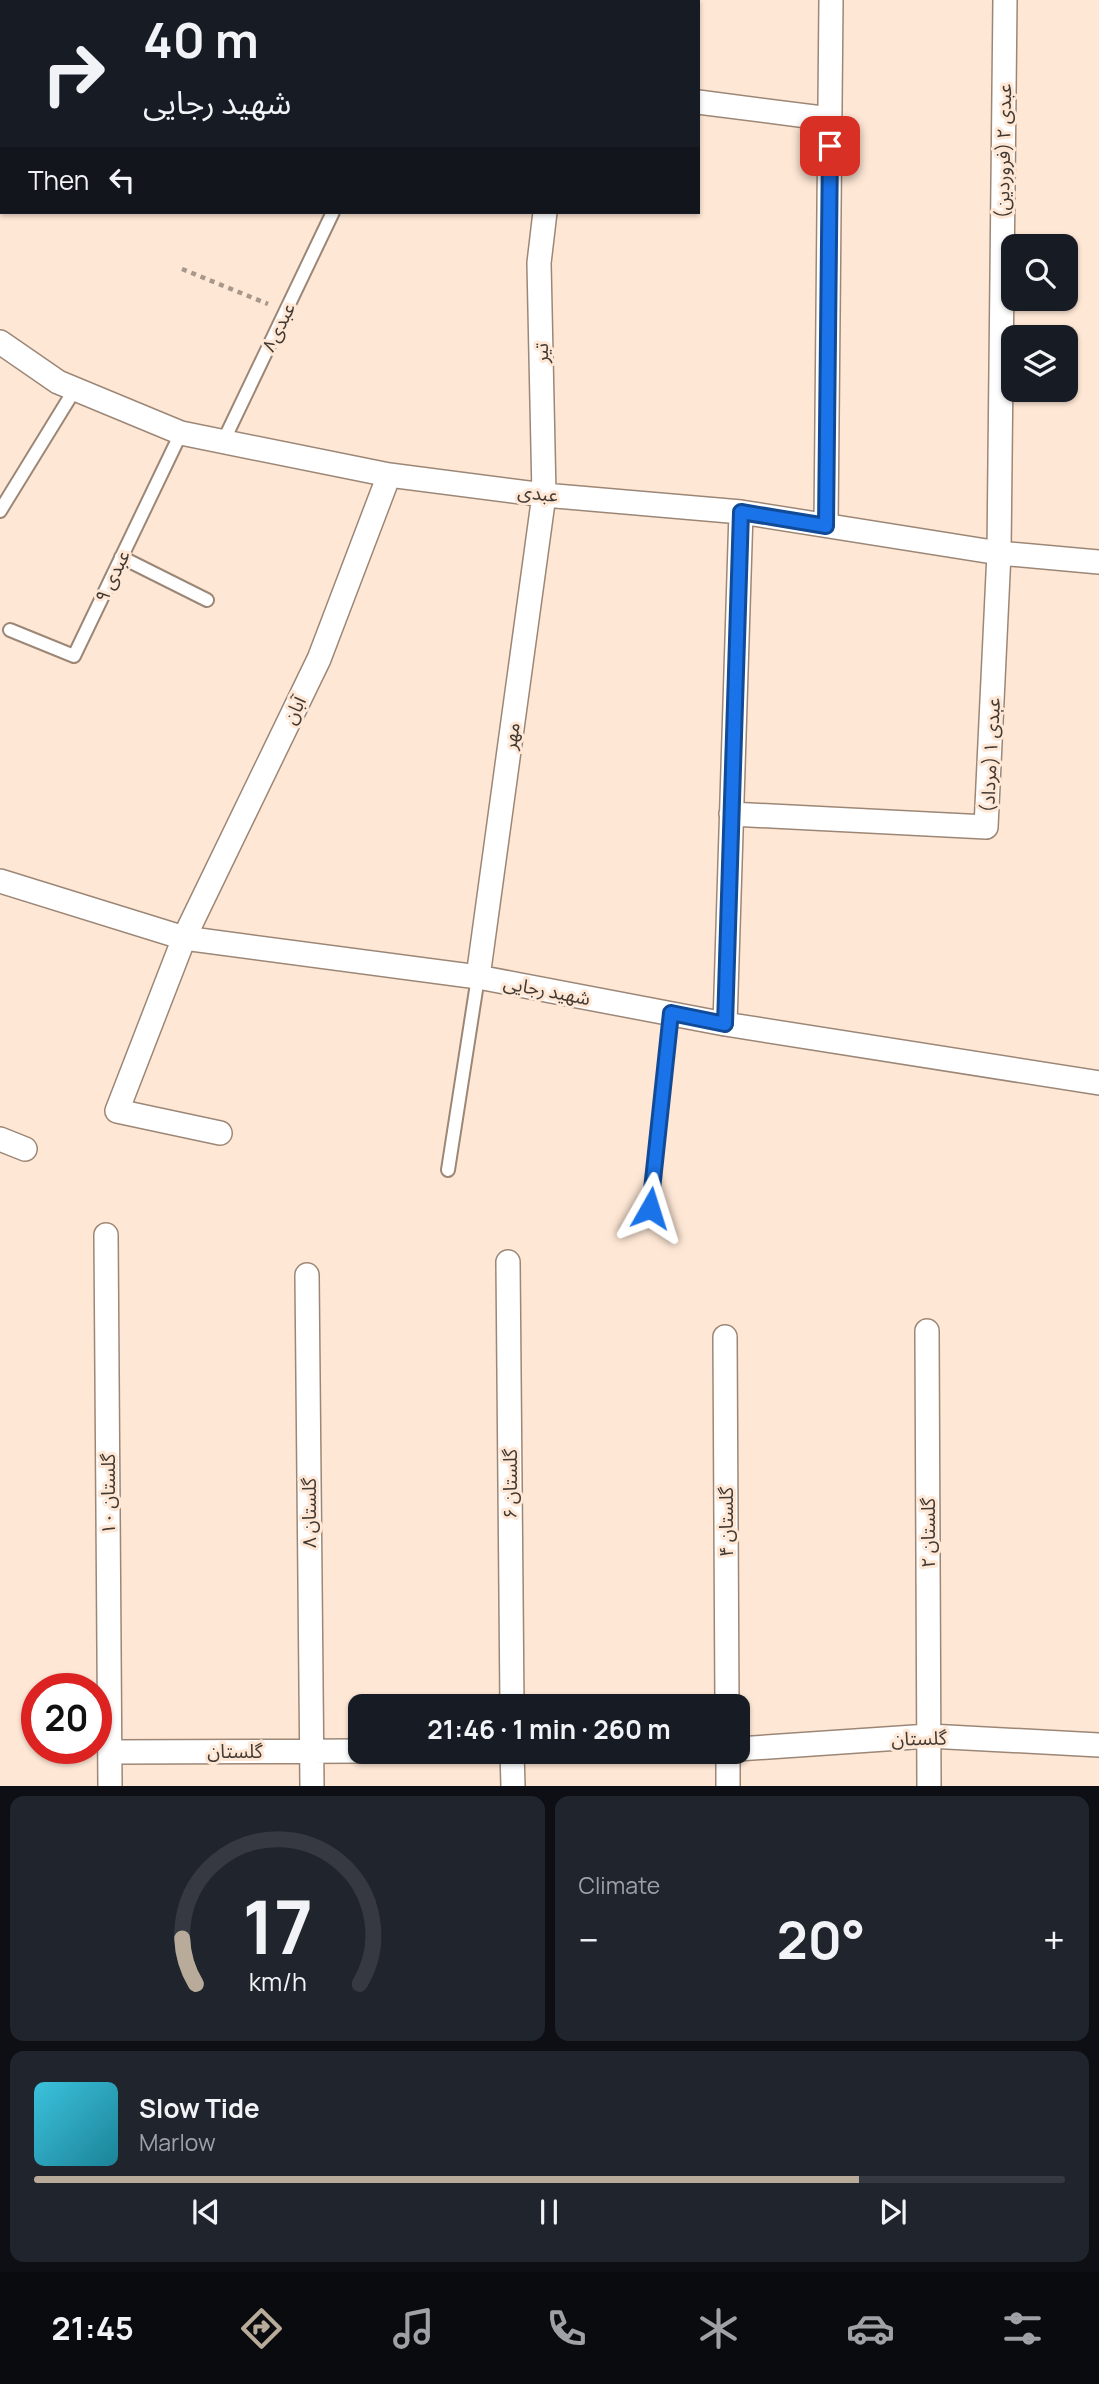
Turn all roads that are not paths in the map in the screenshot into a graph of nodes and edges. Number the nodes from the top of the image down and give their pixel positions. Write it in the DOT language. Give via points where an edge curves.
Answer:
graph roads {
  1 [pos="831,0"];
  2 [pos="1005,0"];
  3 [pos="700,102"];
  4 [pos="830,119"];
  5 [pos="332,214"];
  6 [pos="545,214"];
  7 [pos="0,341"];
  8 [pos="75,389"];
  9 [pos="181,433"];
  10 [pos="223,442"];
  11 [pos="389,475"];
  12 [pos="544,495"];
  13 [pos="0,511"];
  14 [pos="741,512"];
  15 [pos="826,526"];
  16 [pos="999,553"];
  17 [pos="121,557"];
  18 [pos="1099,562"];
  19 [pos="207,600"];
  20 [pos="9,630"];
  21 [pos="731,814"];
  22 [pos="0,881"];
  23 [pos="184,938"];
  24 [pos="478,976"];
  25 [pos="671,1013"];
  26 [pos="725,1024"];
  27 [pos="1099,1083"];
  28 [pos="220,1133"];
  29 [pos="0,1139"];
  30 [pos="24,1149"];
  31 [pos="448,1170"];
  32 [pos="650,1208"];
  33 [pos="106,1235"];
  34 [pos="508,1262"];
  35 [pos="307,1275"];
  36 [pos="927,1331"];
  37 [pos="724,1337"];
  38 [pos="109,1673"];
  39 [pos="512,1694"];
  40 [pos="727,1694"];
  41 [pos="929,1736"];
  42 [pos="1099,1745"];
  43 [pos="750,1748"];
  44 [pos="310,1751"];
  45 [pos="348,1751"];
  46 [pos="112,1752"];
  47 [pos="110,1764"];
  48 [pos="512,1764"];
  49 [pos="728,1764"];
  50 [pos="110,1786"];
  51 [pos="312,1786"];
  52 [pos="513,1786"];
  53 [pos="728,1786"];
  54 [pos="929,1786"];
  1 -- 4 [label="street"];
  2 -- 16 [label="street, عبدی ۲ (فروردین)"];
  3 -- 4 [label="street"];
  4 -- 15 [label="street"];
  5 -- 10 [label="lane, عبدی۸"];
  6 -- 12 [label="street, تیر" via="539,263"];
  7 -- 8 [label="street, عبدی"];
  8 -- 9 [label="street, عبدی"];
  8 -- 13 [label="lane"];
  9 -- 10 [label="street, عبدی"];
  9 -- 17 [label="lane, عبدی ۹"];
  10 -- 11 [label="street, عبدی"];
  11 -- 12 [label="street, عبدی"];
  11 -- 23 [label="street, آبان" via="319,659"];
  12 -- 14 [label="street, عبدی"];
  12 -- 24 [label="street, مهر"];
  14 -- 15 [label="street, عبدی"];
  14 -- 21 [label="street"];
  15 -- 16 [label="street, عبدی"];
  16 -- 18 [label="street, عبدی"];
  16 -- 21 [label="street, عبدی ۱ (مرداد)" via="986,827"];
  17 -- 19 [label="lane"];
  17 -- 20 [label="lane, عبدی ۹" via="74,656"];
  21 -- 26 [label="street"];
  22 -- 23 [label="street, شهید رجایی"];
  23 -- 24 [label="street, شهید رجایی"];
  23 -- 28 [label="street, آبان" via="117,1111"];
  24 -- 25 [label="street, شهید رجایی"];
  24 -- 31 [label="lane"];
  25 -- 26 [label="street, شهید رجایی"];
  25 -- 32 [label="lane"];
  26 -- 27 [label="street, شهید رجایی"];
  29 -- 30 [label="street"];
  33 -- 38 [label="street, گلستان ۱۰"];
  34 -- 39 [label="street, گلستان ۶"];
  35 -- 44 [label="street, گلستان ۸"];
  36 -- 41 [label="street, گلستان ۲"];
  37 -- 40 [label="street, گلستان ۴"];
  41 -- 42 [label="street, گلستان"];
  41 -- 43 [label="street, گلستان"];
  41 -- 54 [label="street, گلستان ۲"];
  44 -- 45 [label="street, گلستان"];
  44 -- 46 [label="street, گلستان"];
  44 -- 51 [label="street, گلستان ۸"];
  47 -- 50 [label="street, گلستان ۱۰"];
  48 -- 52 [label="street"];
  49 -- 53 [label="street"];
}
